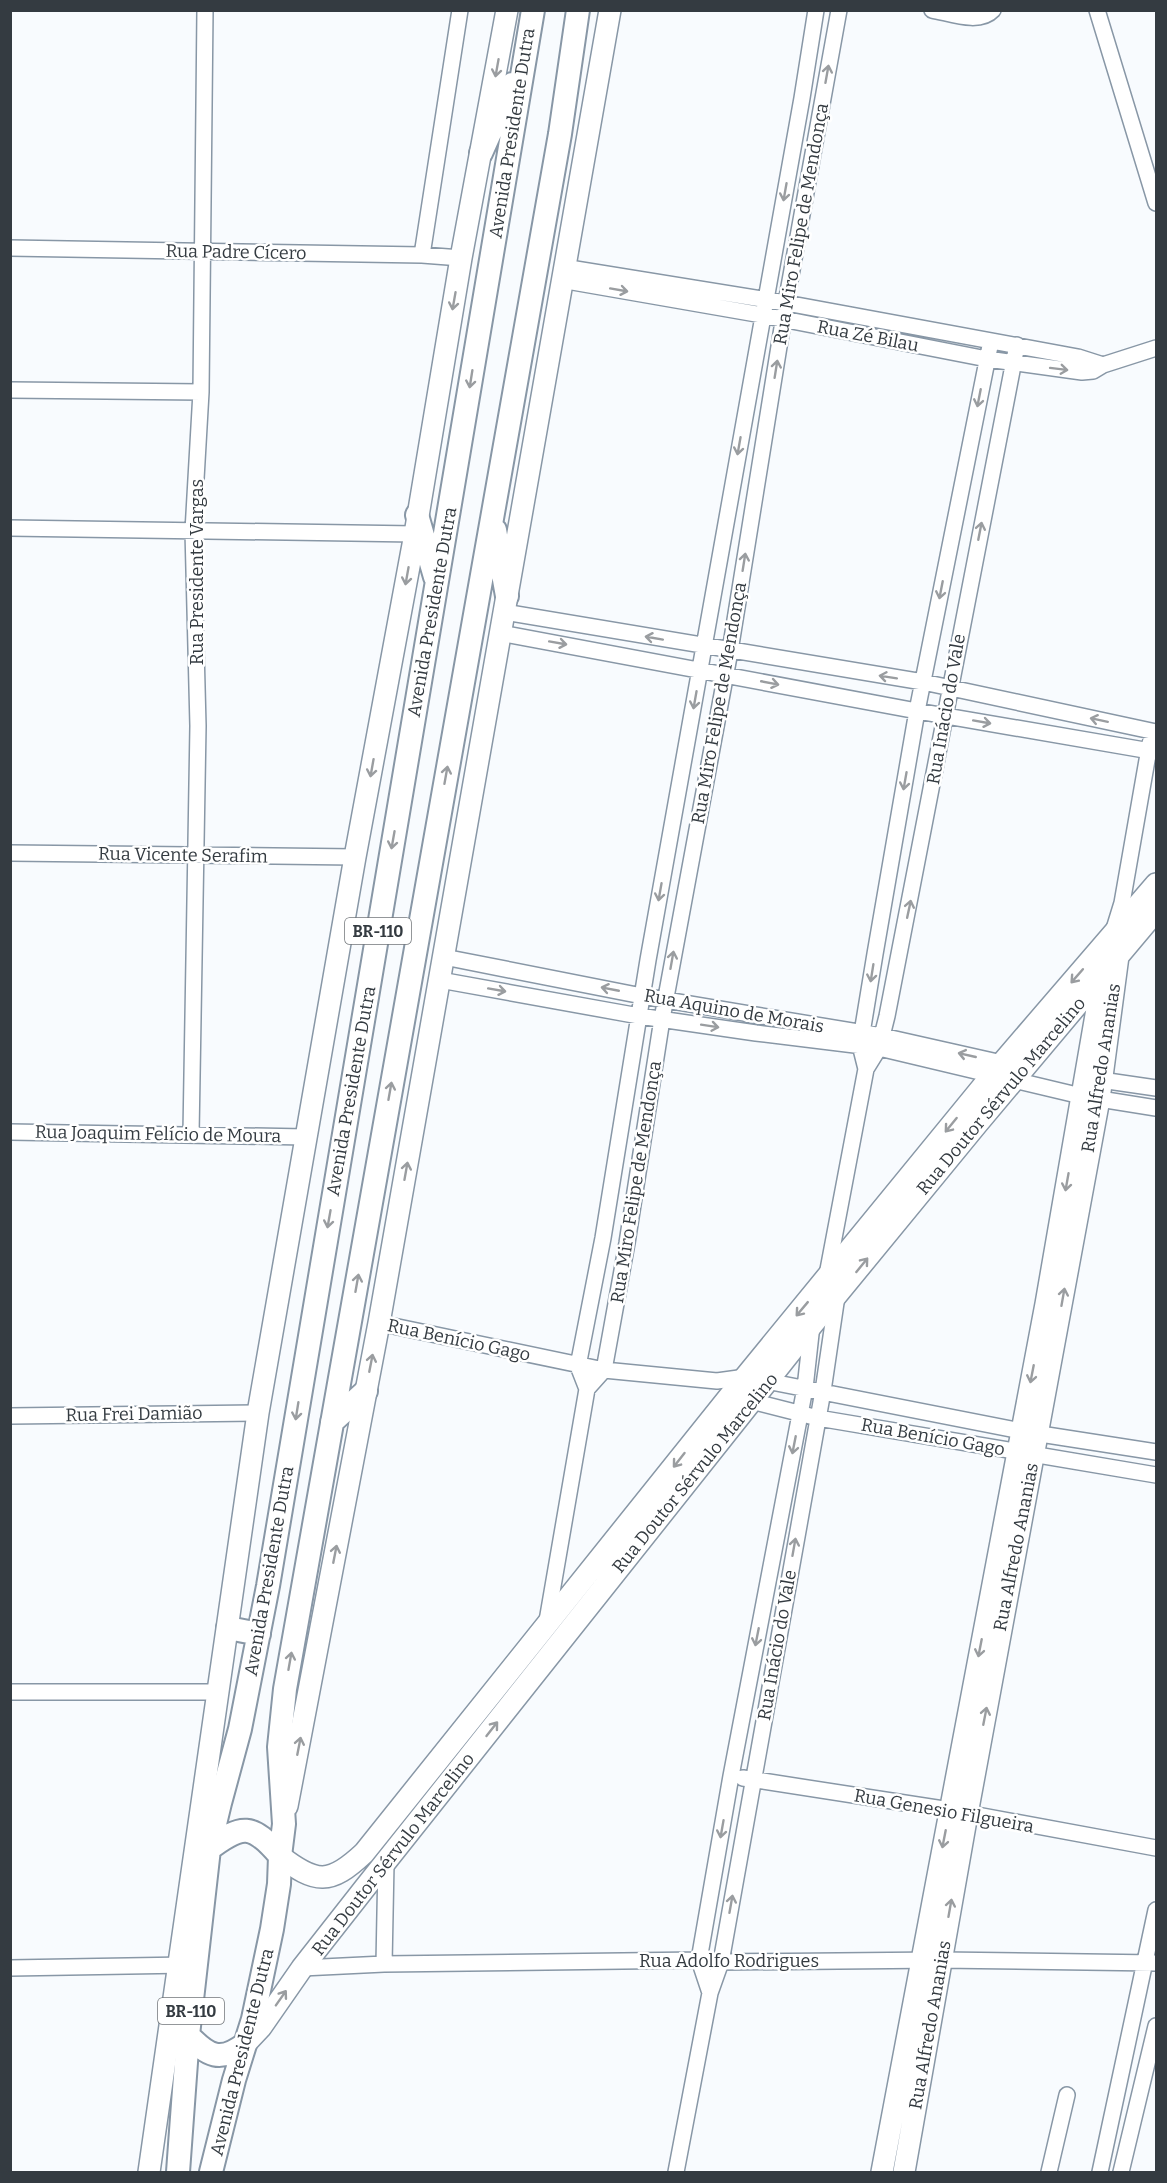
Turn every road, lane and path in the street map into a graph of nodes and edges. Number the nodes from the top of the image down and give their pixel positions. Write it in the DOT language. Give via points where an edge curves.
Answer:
graph roads {
  1 [pos="206,10"];
  2 [pos="460,10"];
  3 [pos="507,10"];
  4 [pos="533,10"];
  5 [pos="578,10"];
  6 [pos="610,10"];
  7 [pos="816,10"];
  8 [pos="839,10"];
  9 [pos="932,10"];
  10 [pos="993,10"];
  11 [pos="1097,10"];
  12 [pos="525,55"];
  13 [pos="481,153"];
  14 [pos="791,160"];
  15 [pos="811,163"];
  16 [pos="1156,203"];
  17 [pos="10,248"];
  18 [pos="202,252"];
  19 [pos="422,255"];
  20 [pos="461,258"];
  21 [pos="562,273"];
  22 [pos="765,299"];
  23 [pos="786,303"];
  24 [pos="762,315"];
  25 [pos="784,319"];
  26 [pos="991,341"];
  27 [pos="1017,345"];
  28 [pos="1156,348"];
  29 [pos="987,359"];
  30 [pos="1013,364"];
  31 [pos="1103,365"];
  32 [pos="10,390"];
  33 [pos="201,392"];
  34 [pos="493,513"];
  35 [pos="416,525"];
  36 [pos="10,528"];
  37 [pos="194,531"];
  38 [pos="437,584"];
  39 [pos="503,614"];
  40 [pos="704,647"];
  41 [pos="730,651"];
  42 [pos="841,669"];
  43 [pos="700,670"];
  44 [pos="725,675"];
  45 [pos="923,682"];
  46 [pos="950,688"];
  47 [pos="835,696"];
  48 [pos="917,711"];
  49 [pos="946,716"];
  50 [pos="1153,732"];
  51 [pos="1153,752"];
  52 [pos="10,853"];
  53 [pos="196,855"];
  54 [pos="355,857"];
  55 [pos="1156,884"];
  56 [pos="1156,911"];
  57 [pos="1124,912"];
  58 [pos="1114,947"];
  59 [pos="444,957"];
  60 [pos="1102,975"];
  61 [pos="440,980"];
  62 [pos="642,996"];
  63 [pos="665,1000"];
  64 [pos="639,1016"];
  65 [pos="758,1016"];
  66 [pos="662,1019"];
  67 [pos="756,1033"];
  68 [pos="861,1039"];
  69 [pos="881,1042"];
  70 [pos="997,1068"];
  71 [pos="866,1069"];
  72 [pos="1015,1081"];
  73 [pos="1156,1088"];
  74 [pos="1094,1091"];
  75 [pos="1156,1108"];
  76 [pos="10,1132"];
  77 [pos="191,1134"];
  78 [pos="306,1137"];
  79 [pos="603,1238"];
  80 [pos="627,1243"];
  81 [pos="831,1288"];
  82 [pos="379,1323"];
  83 [pos="812,1325"];
  84 [pos="578,1366"];
  85 [pos="604,1370"];
  86 [pos="746,1377"];
  87 [pos="768,1382"];
  88 [pos="724,1388"];
  89 [pos="805,1388"];
  90 [pos="587,1389"];
  91 [pos="366,1391"];
  92 [pos="823,1391"];
  93 [pos="753,1401"];
  94 [pos="258,1413"];
  95 [pos="800,1414"];
  96 [pos="10,1416"];
  97 [pos="818,1418"];
  98 [pos="332,1422"];
  99 [pos="1027,1443"];
  100 [pos="1156,1452"];
  101 [pos="1156,1475"];
  102 [pos="546,1627"];
  103 [pos="228,1628"];
  104 [pos="259,1634"];
  105 [pos="10,1692"];
  106 [pos="219,1692"];
  107 [pos="731,1776"];
  108 [pos="752,1779"];
  109 [pos="958,1812"];
  110 [pos="284,1824"];
  111 [pos="1156,1848"];
  112 [pos="209,1850"];
  113 [pos="280,1856"];
  114 [pos="386,1863"];
  115 [pos="1156,1910"];
  116 [pos="699,1960"];
  117 [pos="931,1960"];
  118 [pos="721,1962"];
  119 [pos="384,1964"];
  120 [pos="1151,1964"];
  121 [pos="187,1965"];
  122 [pos="10,1968"];
  123 [pos="302,1968"];
  124 [pos="710,1993"];
  125 [pos="1156,2026"];
  126 [pos="188,2035"];
  127 [pos="245,2044"];
  128 [pos="1067,2095"];
  129 [pos="149,2172"];
  130 [pos="178,2172"];
  131 [pos="211,2172"];
  132 [pos="676,2172"];
  133 [pos="882,2172"];
  134 [pos="904,2172"];
  135 [pos="1049,2172"];
  136 [pos="1100,2172"];
  137 [pos="1121,2172"];
  1 -- 18 [label="street, Rua Presidente Vargas"];
  2 -- 19 [label="street"];
  3 -- 13 [label="main road, Avenida Presidente Dutra, one-way"];
  4 -- 12 [label="main road, Avenida Presidente Dutra / BR-110"];
  5 -- 34 [label="main road, Avenida Presidente Dutra / BR-110"];
  6 -- 21 [label="main road, Avenida Presidente Dutra"];
  7 -- 14 [label="street, Rua Miro Felipe de Mendonça"];
  15 -- 8 [label="street, Rua Miro Felipe de Mendonça, one-way"];
  9 -- 10 [label="street" via="977,18"];
  11 -- 16 [label="street"];
  12 -- 13 [label="main road"];
  12 -- 38 [label="main road, Avenida Presidente Dutra / BR-110, one-way"];
  13 -- 20 [label="main road, Avenida Presidente Dutra"];
  14 -- 15 [label="street"];
  14 -- 22 [label="street, Rua Miro Felipe de Mendonça, one-way"];
  15 -- 23 [label="street, Rua Miro Felipe de Mendonça"];
  17 -- 18 [label="street, Rua Padre Cícero"];
  18 -- 19 [label="street, Rua Padre Cícero"];
  18 -- 33 [label="street, Rua Presidente Vargas"];
  19 -- 20 [label="street, Rua Padre Cícero"];
  20 -- 35 [label="main road, Avenida Presidente Dutra, one-way"];
  21 -- 22 [label="street, Rua Zé Bilau"];
  21 -- 24 [label="street, Rua Zé Bilau, one-way"];
  21 -- 39 [label="main road, Avenida Presidente Dutra"];
  22 -- 23 [label="street, Rua Zé Bilau"];
  22 -- 24 [label="street, Rua Miro Felipe de Mendonça"];
  23 -- 25 [label="street, Rua Miro Felipe de Mendonça"];
  23 -- 26 [label="street, Rua Zé Bilau"];
  24 -- 25 [label="street, Rua Zé Bilau"];
  24 -- 40 [label="street, Rua Miro Felipe de Mendonça, one-way"];
  25 -- 29 [label="street, Rua Zé Bilau"];
  41 -- 25 [label="street, Rua Miro Felipe de Mendonça, one-way"];
  26 -- 27 [label="street, Rua Zé Bilau"];
  26 -- 29 [label="street, Rua Inácio do Vale"];
  27 -- 30 [label="street, Rua Inácio do Vale"];
  27 -- 31 [label="street, Rua Zé Bilau"];
  28 -- 31 [label="street, Rua Zé Bilau"];
  29 -- 30 [label="street, Rua Zé Bilau"];
  29 -- 45 [label="street, Rua Inácio do Vale, one-way"];
  30 -- 31 [label="street, Rua Zé Bilau, one-way" via="1082,372"];
  46 -- 30 [label="street, Rua Inácio do Vale, one-way"];
  32 -- 33 [label="street"];
  33 -- 37 [label="street, Rua Presidente Vargas"];
  34 -- 39 [label="main road"];
  98 -- 34 [label="main road, Avenida Presidente Dutra / BR-110, one-way"];
  35 -- 37 [label="street"];
  35 -- 38 [label="main road"];
  35 -- 54 [label="main road, Avenida Presidente Dutra, one-way"];
  36 -- 37 [label="street"];
  37 -- 53 [label="street, Rua Presidente Vargas"];
  38 -- 104 [label="main road, Avenida Presidente Dutra / BR-110, one-way"];
  40 -- 39 [label="street, one-way"];
  39 -- 43 [label="street, one-way"];
  39 -- 59 [label="main road, Avenida Presidente Dutra"];
  40 -- 41 [label="street"];
  40 -- 43 [label="street, Rua Miro Felipe de Mendonça"];
  41 -- 42 [label="street"];
  41 -- 44 [label="street, Rua Miro Felipe de Mendonça"];
  45 -- 42 [label="street, one-way"];
  42 -- 47 [label="street"];
  43 -- 44 [label="street"];
  43 -- 62 [label="street, Rua Miro Felipe de Mendonça, one-way"];
  44 -- 47 [label="street, one-way"];
  63 -- 44 [label="street, Rua Miro Felipe de Mendonça, one-way"];
  45 -- 46 [label="street"];
  45 -- 48 [label="street, Rua Inácio do Vale"];
  46 -- 49 [label="street, Rua Inácio do Vale"];
  50 -- 46 [label="street, one-way"];
  47 -- 48 [label="street"];
  48 -- 49 [label="street"];
  48 -- 68 [label="street, Rua Inácio do Vale, one-way"];
  49 -- 51 [label="street, one-way"];
  69 -- 49 [label="street, Rua Inácio do Vale, one-way"];
  50 -- 51 [label="street"];
  51 -- 57 [label="street"];
  52 -- 53 [label="street, Rua Vicente Serafim"];
  53 -- 54 [label="street, Rua Vicente Serafim"];
  53 -- 77 [label="street, Rua Presidente Vargas"];
  54 -- 78 [label="main road, Avenida Presidente Dutra"];
  55 -- 57 [label="main road, Rua Doutor Sérvulo Marcelino"];
  56 -- 58 [label="main road, Rua Doutor Sérvulo Marcelino"];
  57 -- 58 [label="main road, Rua Doutor Sérvulo Marcelino"];
  58 -- 60 [label="main road, Rua Alfredo Ananias"];
  58 -- 70 [label="main road, Rua Doutor Sérvulo Marcelino, one-way"];
  58 -- 74 [label="main road, Rua Alfredo Ananias"];
  59 -- 61 [label="main road, Avenida Presidente Dutra"];
  62 -- 59 [label="street, Rua Aquino de Morais, one-way"];
  60 -- 72 [label="main road, Rua Doutor Sérvulo Marcelino"];
  60 -- 74 [label="main road, Rua Alfredo Ananias"];
  61 -- 64 [label="street, Rua Aquino de Morais, one-way"];
  82 -- 61 [label="main road, Avenida Presidente Dutra, one-way"];
  62 -- 63 [label="street, Rua Aquino de Morais"];
  62 -- 64 [label="street, Rua Miro Felipe de Mendonça"];
  63 -- 65 [label="street, Rua Aquino de Morais"];
  63 -- 66 [label="street, Rua Miro Felipe de Mendonça"];
  64 -- 66 [label="street, Rua Aquino de Morais"];
  64 -- 79 [label="street, Rua Miro Felipe de Mendonça"];
  65 -- 67 [label="street"];
  65 -- 68 [label="street, Rua Aquino de Morais"];
  66 -- 67 [label="street, Rua Aquino de Morais, one-way"];
  66 -- 80 [label="street, Rua Miro Felipe de Mendonça"];
  67 -- 68 [label="street, Rua Aquino de Morais"];
  68 -- 69 [label="street, Rua Aquino de Morais"];
  68 -- 71 [label="street, Rua Inácio do Vale"];
  69 -- 70 [label="street, Rua Aquino de Morais"];
  69 -- 71 [label="street, Rua Inácio do Vale"];
  70 -- 72 [label="street"];
  70 -- 81 [label="main road, Rua Doutor Sérvulo Marcelino, one-way"];
  71 -- 81 [label="street, Rua Inácio do Vale"];
  72 -- 74 [label="street"];
  81 -- 72 [label="main road, Rua Doutor Sérvulo Marcelino, one-way"];
  73 -- 74 [label="street"];
  74 -- 75 [label="street"];
  74 -- 99 [label="main road, Rua Alfredo Ananias"];
  76 -- 77 [label="street, Rua Joaquim Felício de Moura"];
  77 -- 78 [label="street, Rua Joaquim Felício de Moura"];
  78 -- 94 [label="main road, Avenida Presidente Dutra"];
  79 -- 80 [label="street"];
  79 -- 84 [label="street, Rua Miro Felipe de Mendonça"];
  80 -- 85 [label="street, Rua Miro Felipe de Mendonça"];
  81 -- 83 [label="main road, Rua Doutor Sérvulo Marcelino"];
  81 -- 86 [label="main road, Rua Doutor Sérvulo Marcelino, one-way"];
  81 -- 92 [label="street, Rua Inácio do Vale"];
  82 -- 84 [label="street, Rua Benício Gago"];
  91 -- 82 [label="main road, Avenida Presidente Dutra, one-way"];
  83 -- 87 [label="main road, Rua Doutor Sérvulo Marcelino"];
  83 -- 89 [label="street, Rua Inácio do Vale"];
  84 -- 85 [label="street, Rua Benício Gago"];
  84 -- 90 [label="street"];
  85 -- 88 [label="street, Rua Benício Gago"];
  85 -- 90 [label="street"];
  86 -- 87 [label="street, Rua Benício Gago"];
  86 -- 88 [label="main road, Rua Doutor Sérvulo Marcelino"];
  87 -- 89 [label="street, Rua Benício Gago"];
  87 -- 93 [label="main road, Rua Doutor Sérvulo Marcelino"];
  88 -- 93 [label="street, Rua Benício Gago"];
  88 -- 102 [label="main road, Rua Doutor Sérvulo Marcelino, one-way"];
  89 -- 92 [label="street, Rua Benício Gago"];
  89 -- 95 [label="street, Rua Inácio do Vale"];
  90 -- 102 [label="street"];
  91 -- 98 [label="main road"];
  110 -- 91 [label="main road, Avenida Presidente Dutra, one-way"];
  92 -- 97 [label="street, Rua Inácio do Vale"];
  92 -- 99 [label="street, Rua Benício Gago"];
  93 -- 95 [label="street, Rua Benício Gago"];
  114 -- 93 [label="main road, Rua Doutor Sérvulo Marcelino, one-way"];
  94 -- 96 [label="street, Rua Frei Damião"];
  94 -- 103 [label="main road, Avenida Presidente Dutra"];
  95 -- 97 [label="street, Rua Benício Gago"];
  95 -- 107 [label="street, Rua Inácio do Vale, one-way"];
  97 -- 99 [label="street, Rua Benício Gago"];
  108 -- 97 [label="street, Rua Inácio do Vale, one-way"];
  110 -- 98 [label="main road, Avenida Presidente Dutra / BR-110, one-way" via="279,1747 285,1689"];
  99 -- 100 [label="street, Rua Benício Gago"];
  99 -- 101 [label="street, Rua Benício Gago"];
  99 -- 109 [label="main road, Rua Alfredo Ananias"];
  102 -- 113 [label="main road, Rua Doutor Sérvulo Marcelino" via="350,1866 338,1875 323,1877 296,1868"];
  103 -- 104 [label="main road"];
  103 -- 106 [label="main road, Avenida Presidente Dutra"];
  104 -- 112 [label="main road, Avenida Presidente Dutra / BR-110"];
  105 -- 106 [label="street"];
  106 -- 121 [label="main road, Avenida Presidente Dutra"];
  107 -- 108 [label="street, Rua Genesio Filgueira"];
  107 -- 116 [label="street, Rua Inácio do Vale, one-way"];
  108 -- 109 [label="street, Rua Genesio Filgueira"];
  118 -- 108 [label="street, Rua Inácio do Vale, one-way"];
  109 -- 111 [label="street, Rua Genesio Filgueira"];
  109 -- 117 [label="main road, Rua Alfredo Ananias"];
  110 -- 113 [label="main road, Avenida Presidente Dutra / BR-110"];
  112 -- 113 [label="main road" via="241,1830 267,1840"];
  112 -- 121 [label="main road, Avenida Presidente Dutra / BR-110"];
  113 -- 127 [label="main road, Avenida Presidente Dutra / BR-110" via="262,1984"];
  114 -- 119 [label="street"];
  114 -- 123 [label="main road, Rua Doutor Sérvulo Marcelino"];
  115 -- 120 [label="street"];
  116 -- 118 [label="street, Rua Adolfo Rodrigues"];
  116 -- 119 [label="street, Rua Adolfo Rodrigues"];
  116 -- 124 [label="street, Rua Inácio do Vale"];
  117 -- 118 [label="street, Rua Adolfo Rodrigues"];
  117 -- 120 [label="street, Rua Adolfo Rodrigues"];
  117 -- 133 [label="main road, Rua Alfredo Ananias"];
  117 -- 134 [label="main road, Rua Alfredo Ananias"];
  118 -- 124 [label="street, Rua Inácio do Vale"];
  119 -- 123 [label="street, Rua Adolfo Rodrigues"];
  120 -- 136 [label="street"];
  121 -- 122 [label="street"];
  121 -- 126 [label="main road, Avenida Presidente Dutra / BR-110"];
  121 -- 129 [label="main road, Avenida Presidente Dutra"];
  127 -- 123 [label="main road, Rua Doutor Sérvulo Marcelino, one-way"];
  124 -- 132 [label="street, Rua Inácio do Vale"];
  125 -- 137 [label="street"];
  126 -- 127 [label="main road" via="199,2047 217,2055 231,2055"];
  126 -- 130 [label="main road, Avenida Presidente Dutra / BR-110"];
  127 -- 131 [label="main road, Avenida Presidente Dutra / BR-110"];
  128 -- 135 [label="street"];
}
